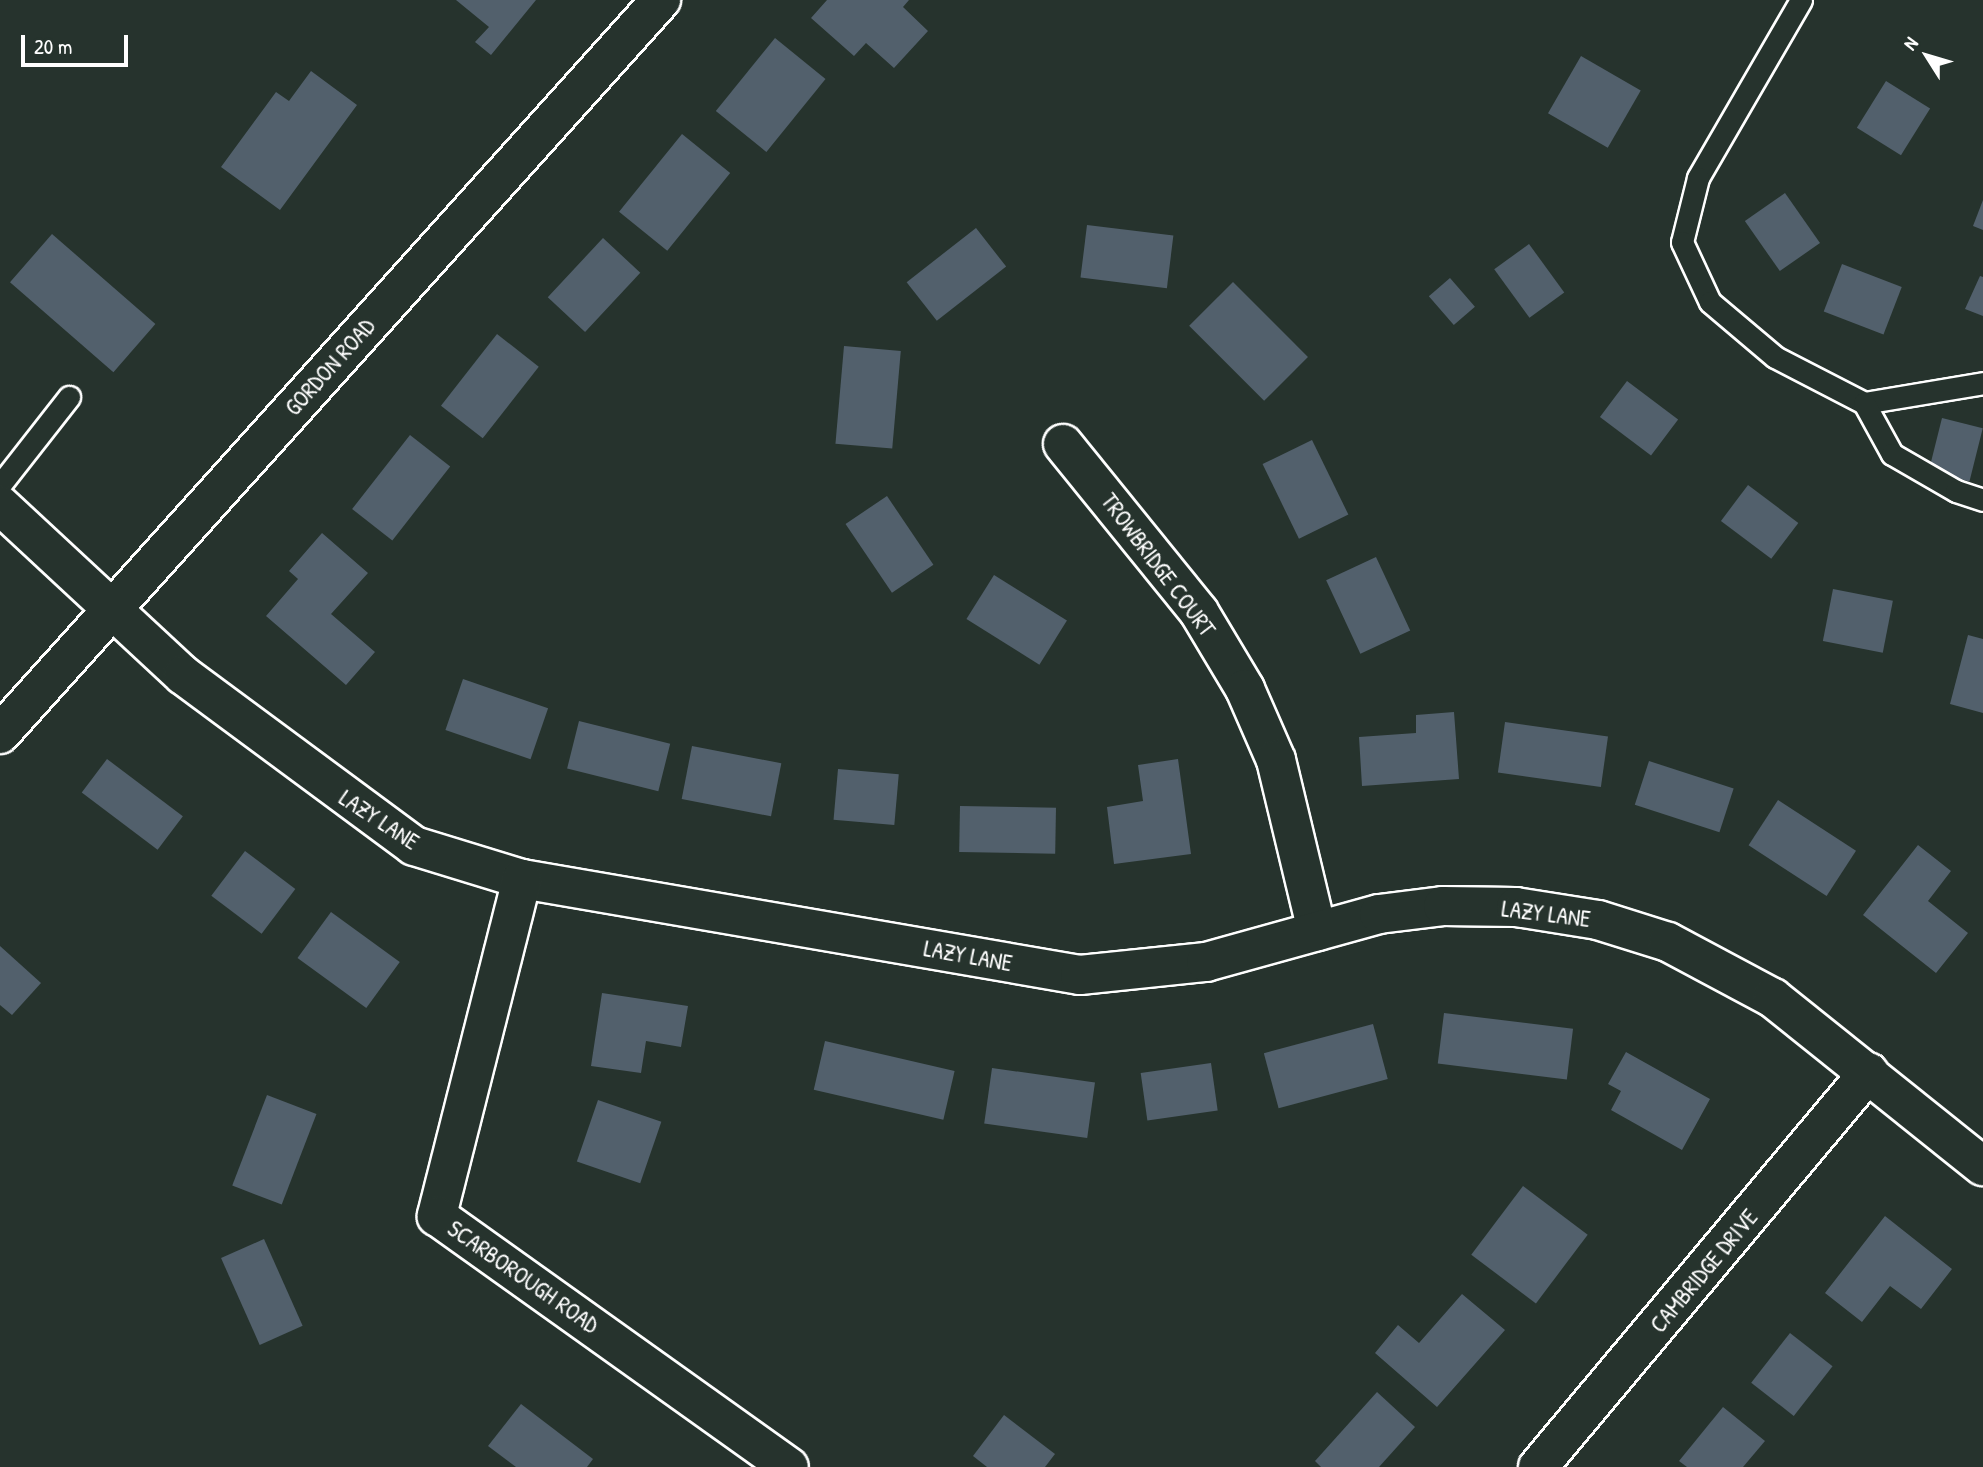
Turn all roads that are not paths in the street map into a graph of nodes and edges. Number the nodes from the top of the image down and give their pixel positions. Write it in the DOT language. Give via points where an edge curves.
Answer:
graph roads {
  1 [pos="662,0"];
  2 [pos="1801,0"];
  3 [pos="1983,383"];
  4 [pos="69,397"];
  5 [pos="1864,403"];
  6 [pos="1063,443"];
  7 [pos="0,485"];
  8 [pos="1983,499"];
  9 [pos="0,505"];
  10 [pos="111,608"];
  11 [pos="0,734"];
  12 [pos="522,879"];
  13 [pos="1317,931"];
  14 [pos="1869,1072"];
  15 [pos="1983,1166"];
  16 [pos="789,1467"];
  17 [pos="1538,1467"];
  1 -- 10 [label="street, GORDON ROAD"];
  2 -- 5 [label="lane" via="1698,178 1682,242 1710,302 1775,357"];
  3 -- 5 [label="lane"];
  4 -- 7 [label="lane"];
  5 -- 8 [label="lane" via="1892,454 1956,491"];
  6 -- 13 [label="street, TROWBRIDGE COURT" via="1199,612 1245,689 1276,760"];
  9 -- 10 [label="street, LAZY LANE"];
  10 -- 11 [label="street, GORDON ROAD"];
  10 -- 12 [label="street, LAZY LANE" via="183,676 404,840"];
  12 -- 13 [label="street, LAZY LANE" via="1080,975 1206,962"];
  12 -- 16 [label="street, SCARBOROUGH ROAD" via="437,1216"];
  13 -- 14 [label="street, LAZY LANE" via="1379,914 1443,906 1516,907 1598,920 1668,942 1734,973"];
  14 -- 15 [label="street, LAZY LANE"];
  14 -- 17 [label="street, CAMBRIDGE DRIVE"];
}
